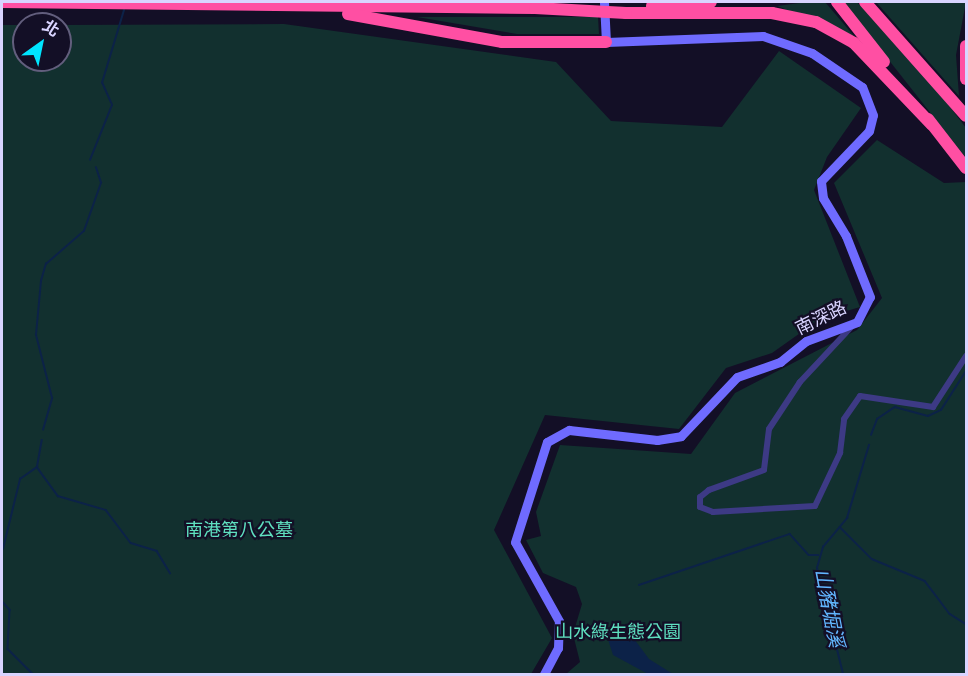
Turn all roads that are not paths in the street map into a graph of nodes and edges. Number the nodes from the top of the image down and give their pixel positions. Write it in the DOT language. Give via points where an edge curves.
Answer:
graph roads {
  1 [pos="2,2"];
  2 [pos="21,2"];
  3 [pos="604,2"];
  4 [pos="711,2"];
  5 [pos="865,2"];
  6 [pos="839,4"];
  7 [pos="227,5"];
  8 [pos="626,10"];
  9 [pos="606,42"];
  10 [pos="966,49"];
  11 [pos="966,79"];
  12 [pos="966,116"];
  13 [pos="932,125"];
  14 [pos="966,168"];
  15 [pos="857,322"];
  16 [pos="966,356"];
  17 [pos="544,675"];
  1 -- 2 [label="highway"];
  2 -- 7 [label="highway"];
  3 -- 9 [label="main road"];
  4 -- 8 [label="highway"];
  5 -- 12 [label="highway"];
  6 -- 13 [label="highway"];
  7 -- 8 [label="highway, bridge"];
  7 -- 9 [label="highway" via="394,18 502,42"];
  8 -- 13 [label="highway" via="772,14 816,22 854,43"];
  9 -- 15 [label="main road, 南深路" via="763,36 812,53 862,87 873,115 869,131 821,181 823,198 867,280 870,297"];
  10 -- 11 [label="highway"];
  13 -- 14 [label="highway"];
  15 -- 16 [label="street" via="800,382 774,421 764,470 722,484 700,498 707,512 815,506 840,453 844,419 860,396 933,407"];
  15 -- 17 [label="main road, 南深路" via="806,341 780,362 737,377 681,436 657,440 568,430 547,442 515,542 559,621 558,648"];
}
